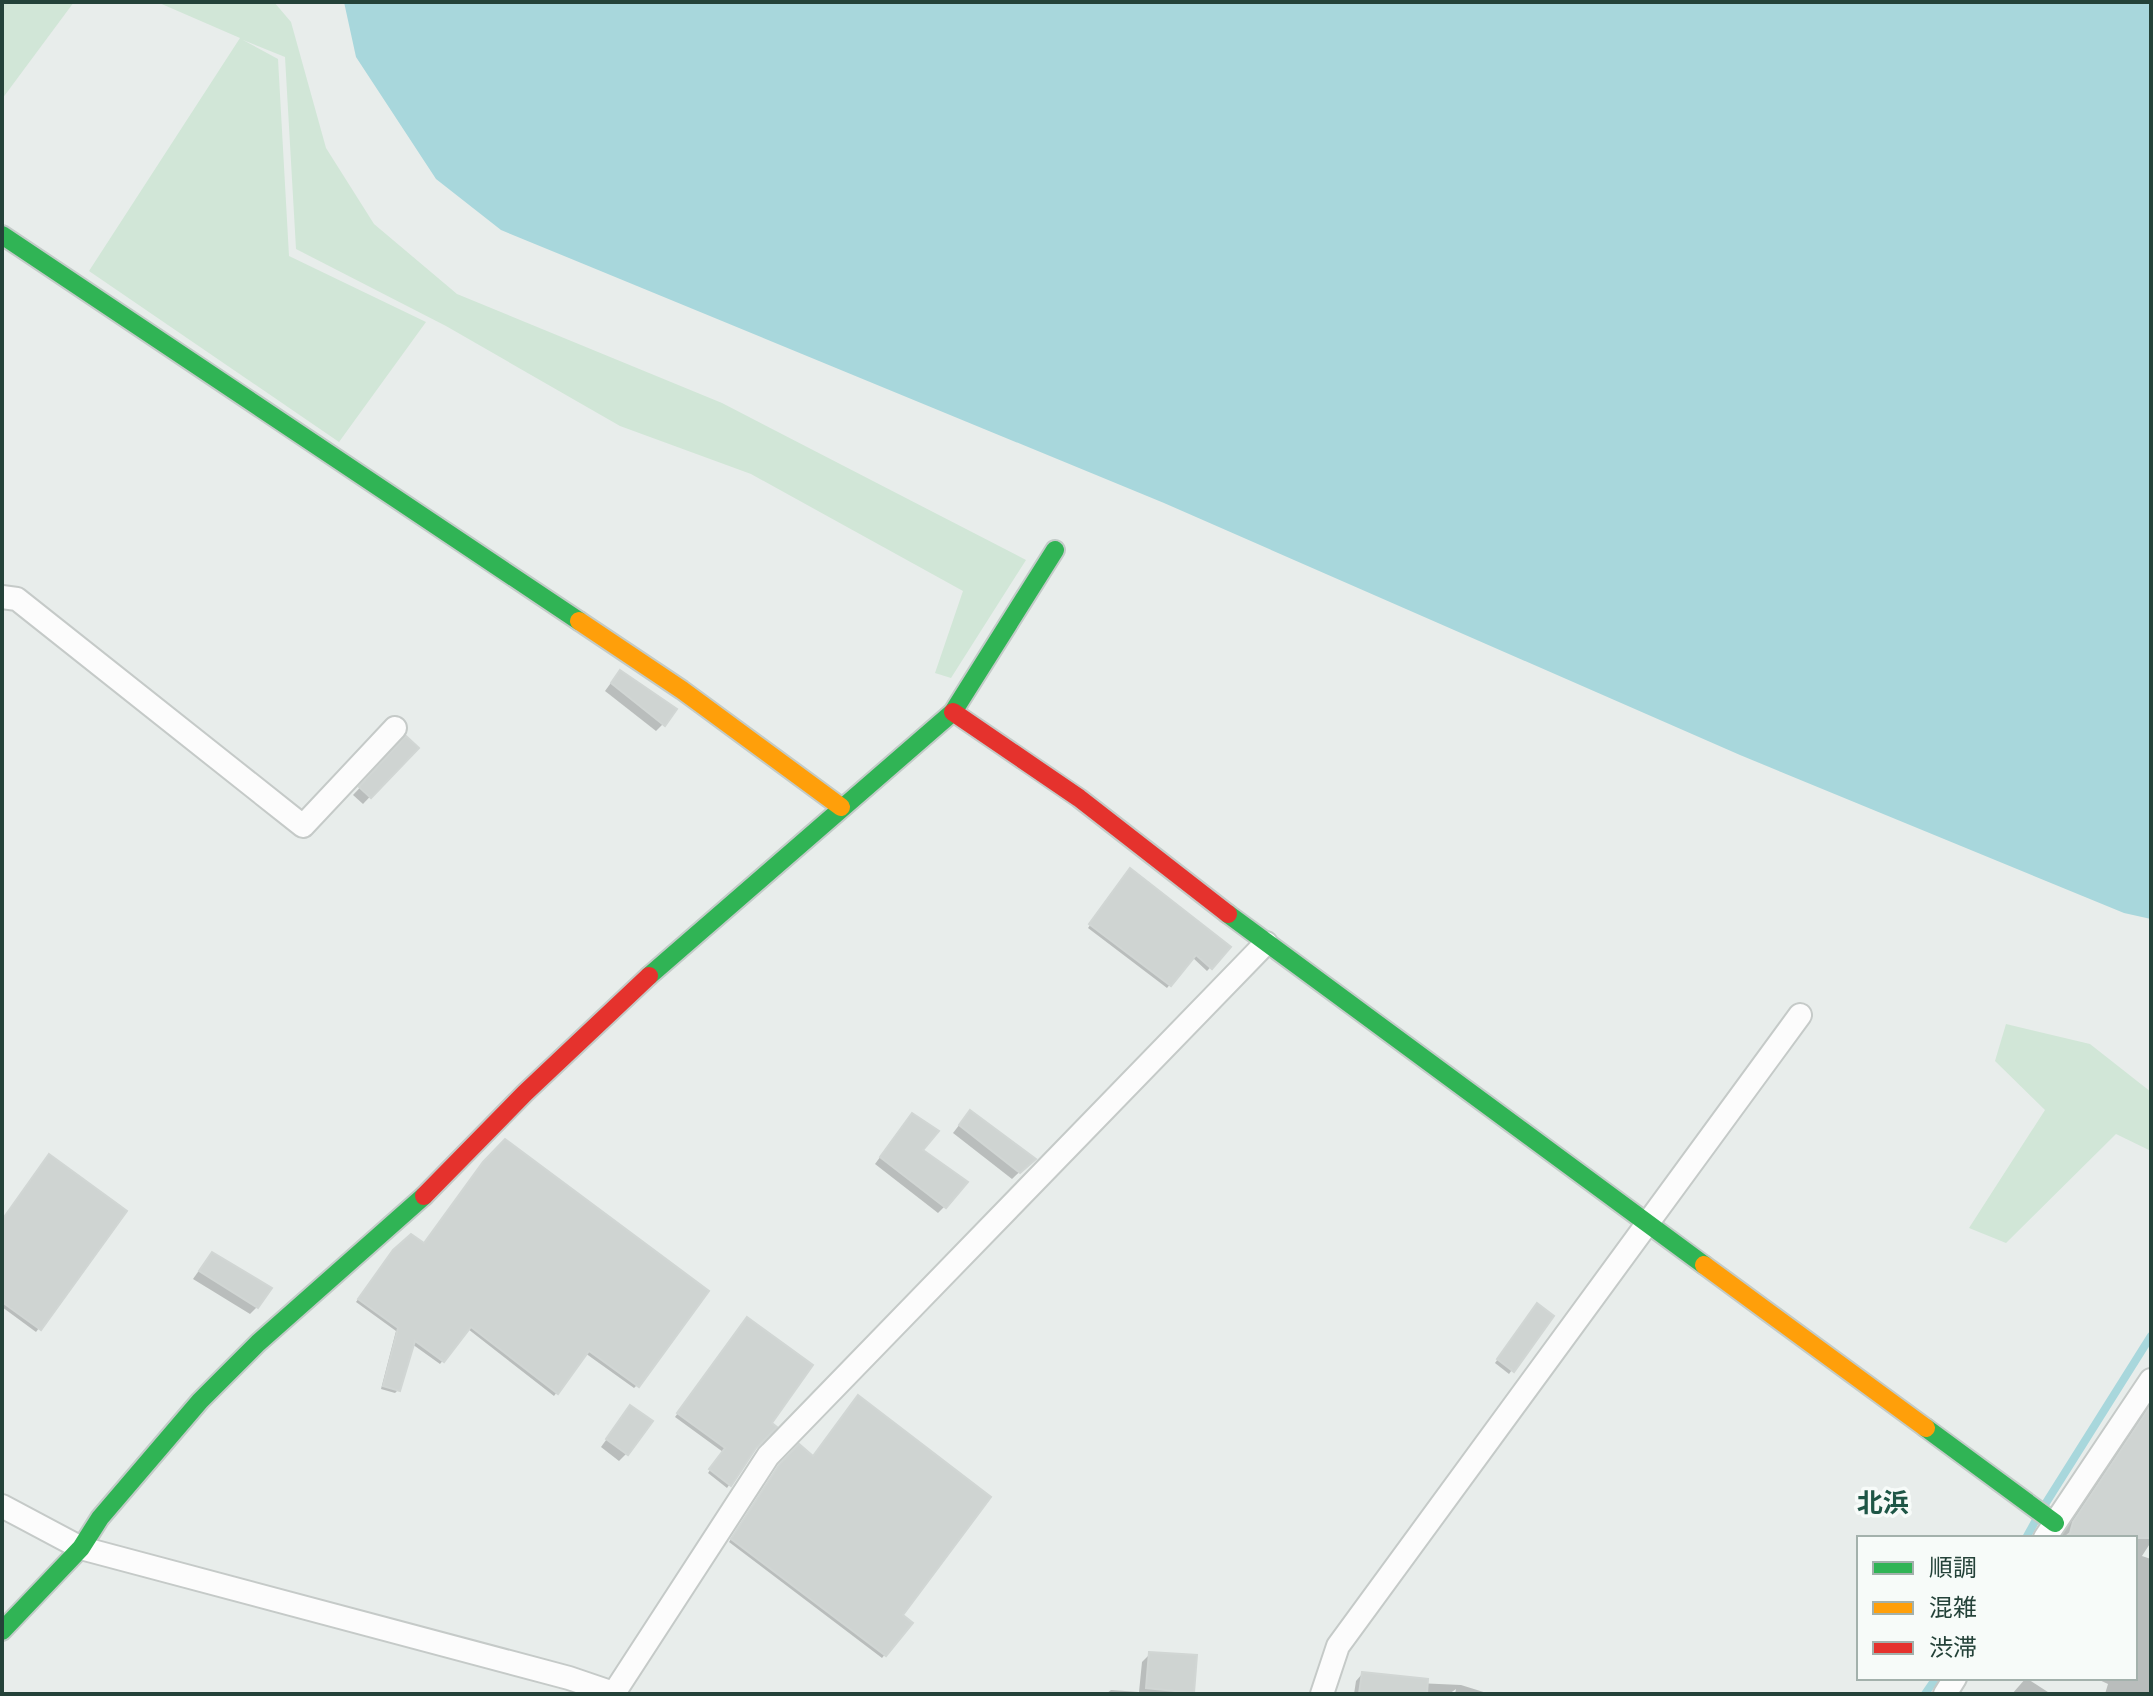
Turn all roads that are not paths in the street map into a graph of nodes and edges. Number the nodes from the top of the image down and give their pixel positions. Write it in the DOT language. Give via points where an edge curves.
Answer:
graph roads {
  1 [pos="2,235"];
  2 [pos="1055,550"];
  3 [pos="2,597"];
  4 [pos="953,712"];
  5 [pos="395,728"];
  6 [pos="841,807"];
  7 [pos="1266,943"];
  8 [pos="1800,1015"];
  9 [pos="1646,1223"];
  10 [pos="2151,1380"];
  11 [pos="2,1506"];
  12 [pos="2051,1528"];
  13 [pos="81,1548"];
  14 [pos="2,1631"];
  15 [pos="563,1686"];
  16 [pos="615,1694"];
  17 [pos="1322,1694"];
  1 -- 6 [label="street" via="682,690"];
  2 -- 4 [label="street"];
  3 -- 5 [label="street" via="17,599 303,826"];
  4 -- 6 [label="street"];
  4 -- 7 [label="street" via="1079,798"];
  6 -- 13 [label="street" via="752,891 619,1003 411,1210 258,1343 200,1401"];
  7 -- 9 [label="street"];
  7 -- 16 [label="street" via="768,1456"];
  8 -- 9 [label="street"];
  9 -- 12 [label="street" via="2034,1508"];
  9 -- 17 [label="street" via="1338,1646"];
  10 -- 12 [label="street"];
  11 -- 13 [label="street"];
  13 -- 14 [label="street"];
  13 -- 15 [label="street"];
  15 -- 16 [label="street"];
}
